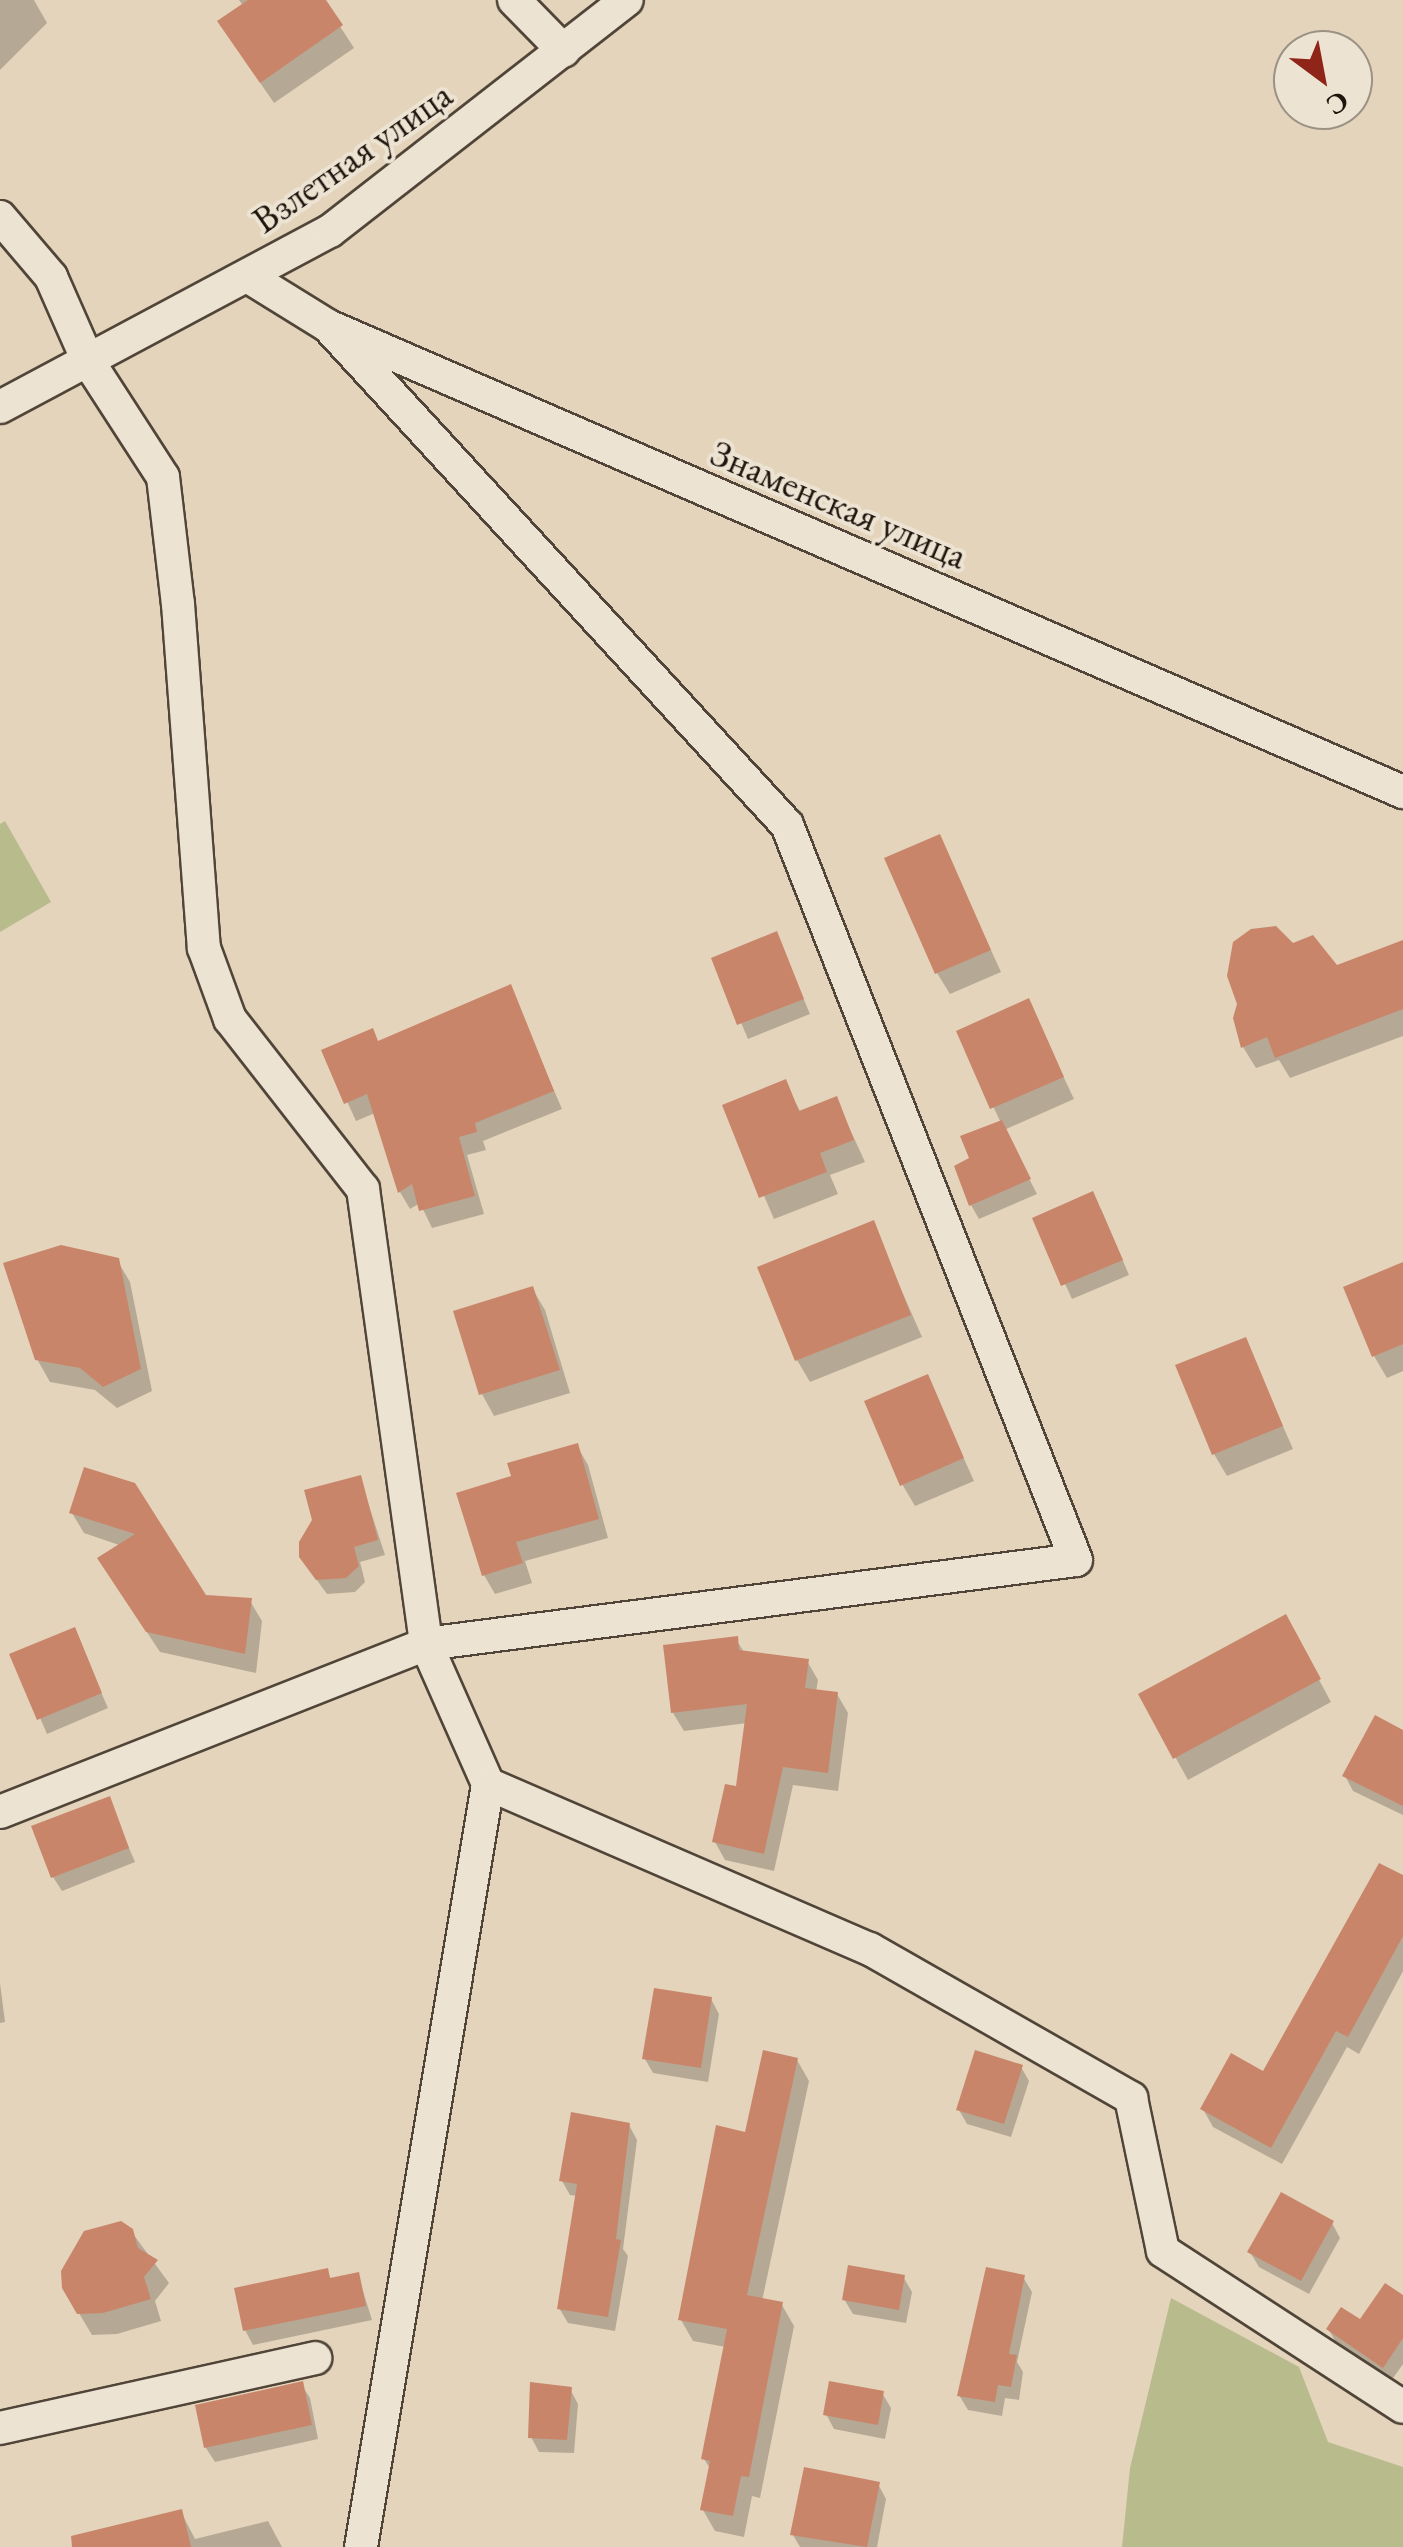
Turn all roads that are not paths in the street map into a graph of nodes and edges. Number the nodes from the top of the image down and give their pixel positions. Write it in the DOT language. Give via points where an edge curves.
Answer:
graph roads {
  1 [pos="514,0"];
  2 [pos="627,0"];
  3 [pos="564,51"];
  4 [pos="0,217"];
  5 [pos="250,277"];
  6 [pos="328,326"];
  7 [pos="88,361"];
  8 [pos="0,407"];
  9 [pos="1403,792"];
  10 [pos="426,1644"];
  11 [pos="488,1784"];
  12 [pos="0,1812"];
  13 [pos="315,2358"];
  14 [pos="1403,2408"];
  15 [pos="0,2428"];
  16 [pos="361,2547"];
  1 -- 3 [label="street"];
  2 -- 3 [label="street, Взлетная улица"];
  3 -- 5 [label="street, Взлетная улица" via="330,231"];
  4 -- 7 [label="street" via="51,277"];
  5 -- 6 [label="street, Знаменская улица"];
  5 -- 7 [label="street, Взлетная улица"];
  6 -- 9 [label="street, Знаменская улица"];
  6 -- 10 [label="street" via="787,825 1076,1560"];
  7 -- 8 [label="street, Взлетная улица"];
  7 -- 10 [label="street" via="163,477 204,948 230,1019 364,1188"];
  10 -- 11 [label="street"];
  10 -- 12 [label="street"];
  11 -- 14 [label="street" via="870,1949 1131,2098 1163,2251"];
  11 -- 16 [label="street"];
  13 -- 15 [label="street"];
}
